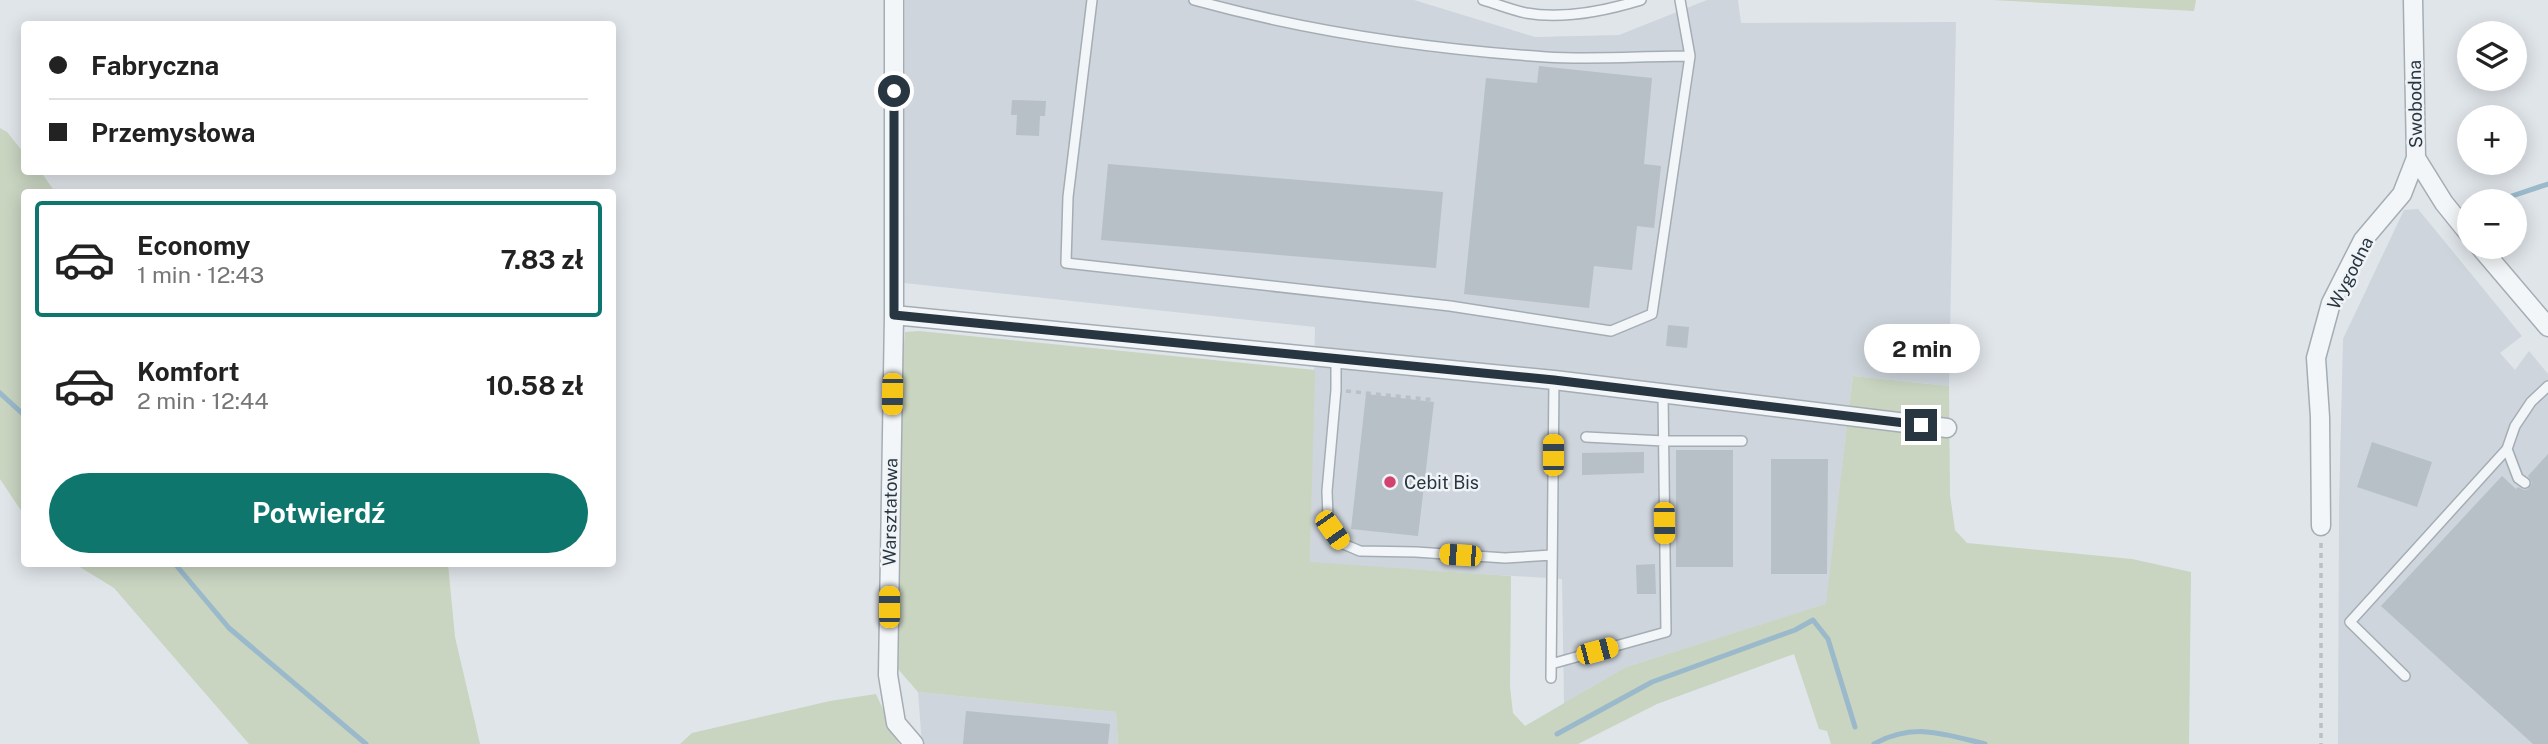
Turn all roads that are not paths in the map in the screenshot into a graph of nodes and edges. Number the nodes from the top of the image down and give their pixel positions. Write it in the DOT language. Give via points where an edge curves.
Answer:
graph roads {
  1 [pos="894,0"];
  2 [pos="1092,0"];
  3 [pos="1194,0"];
  4 [pos="1483,0"];
  5 [pos="1641,0"];
  6 [pos="1680,0"];
  7 [pos="2413,0"];
  8 [pos="1690,56"];
  9 [pos="2416,158"];
  10 [pos="2457,219"];
  11 [pos="2490,259"];
  12 [pos="894,315"];
  13 [pos="2548,327"];
  14 [pos="1336,360"];
  15 [pos="1554,380"];
  16 [pos="2548,386"];
  17 [pos="1663,393"];
  18 [pos="1947,428"];
  19 [pos="1586,437"];
  20 [pos="1664,441"];
  21 [pos="1742,441"];
  22 [pos="2507,449"];
  23 [pos="2525,483"];
  24 [pos="2321,526"];
  25 [pos="1552,555"];
  26 [pos="1551,664"];
  27 [pos="2405,676"];
  28 [pos="1551,678"];
  29 [pos="914,744"];
  1 -- 12 [label="street, Warsztatowa"];
  2 -- 8 [label="lane" via="1068,197 1066,263 1450,306 1611,331 1652,314"];
  3 -- 8 [label="lane" via="1427,46 1549,57"];
  4 -- 5 [label="lane" via="1527,13 1573,15"];
  6 -- 8 [label="lane"];
  7 -- 9 [label="street, Swobodna"];
  9 -- 10 [label="street, Swobodna"];
  9 -- 24 [label="street, Wygodna" via="2402,194 2363,240 2331,303 2316,358"];
  11 -- 13 [label="street"];
  12 -- 14 [label="street"];
  12 -- 29 [label="street, Warsztatowa" via="888,675 897,723"];
  14 -- 15 [label="street"];
  14 -- 25 [label="lane" via="1327,491 1328,517 1341,543 1360,551 1505,558"];
  15 -- 17 [label="street"];
  15 -- 25 [label="lane"];
  16 -- 22 [label="lane" via="2531,401"];
  17 -- 18 [label="street"];
  17 -- 20 [label="lane"];
  19 -- 20 [label="lane"];
  20 -- 21 [label="lane"];
  20 -- 26 [label="lane" via="1666,632"];
  22 -- 23 [label="lane" via="2518,478"];
  22 -- 27 [label="lane" via="2350,622"];
  25 -- 26 [label="lane"];
  26 -- 28 [label="lane"];
}
